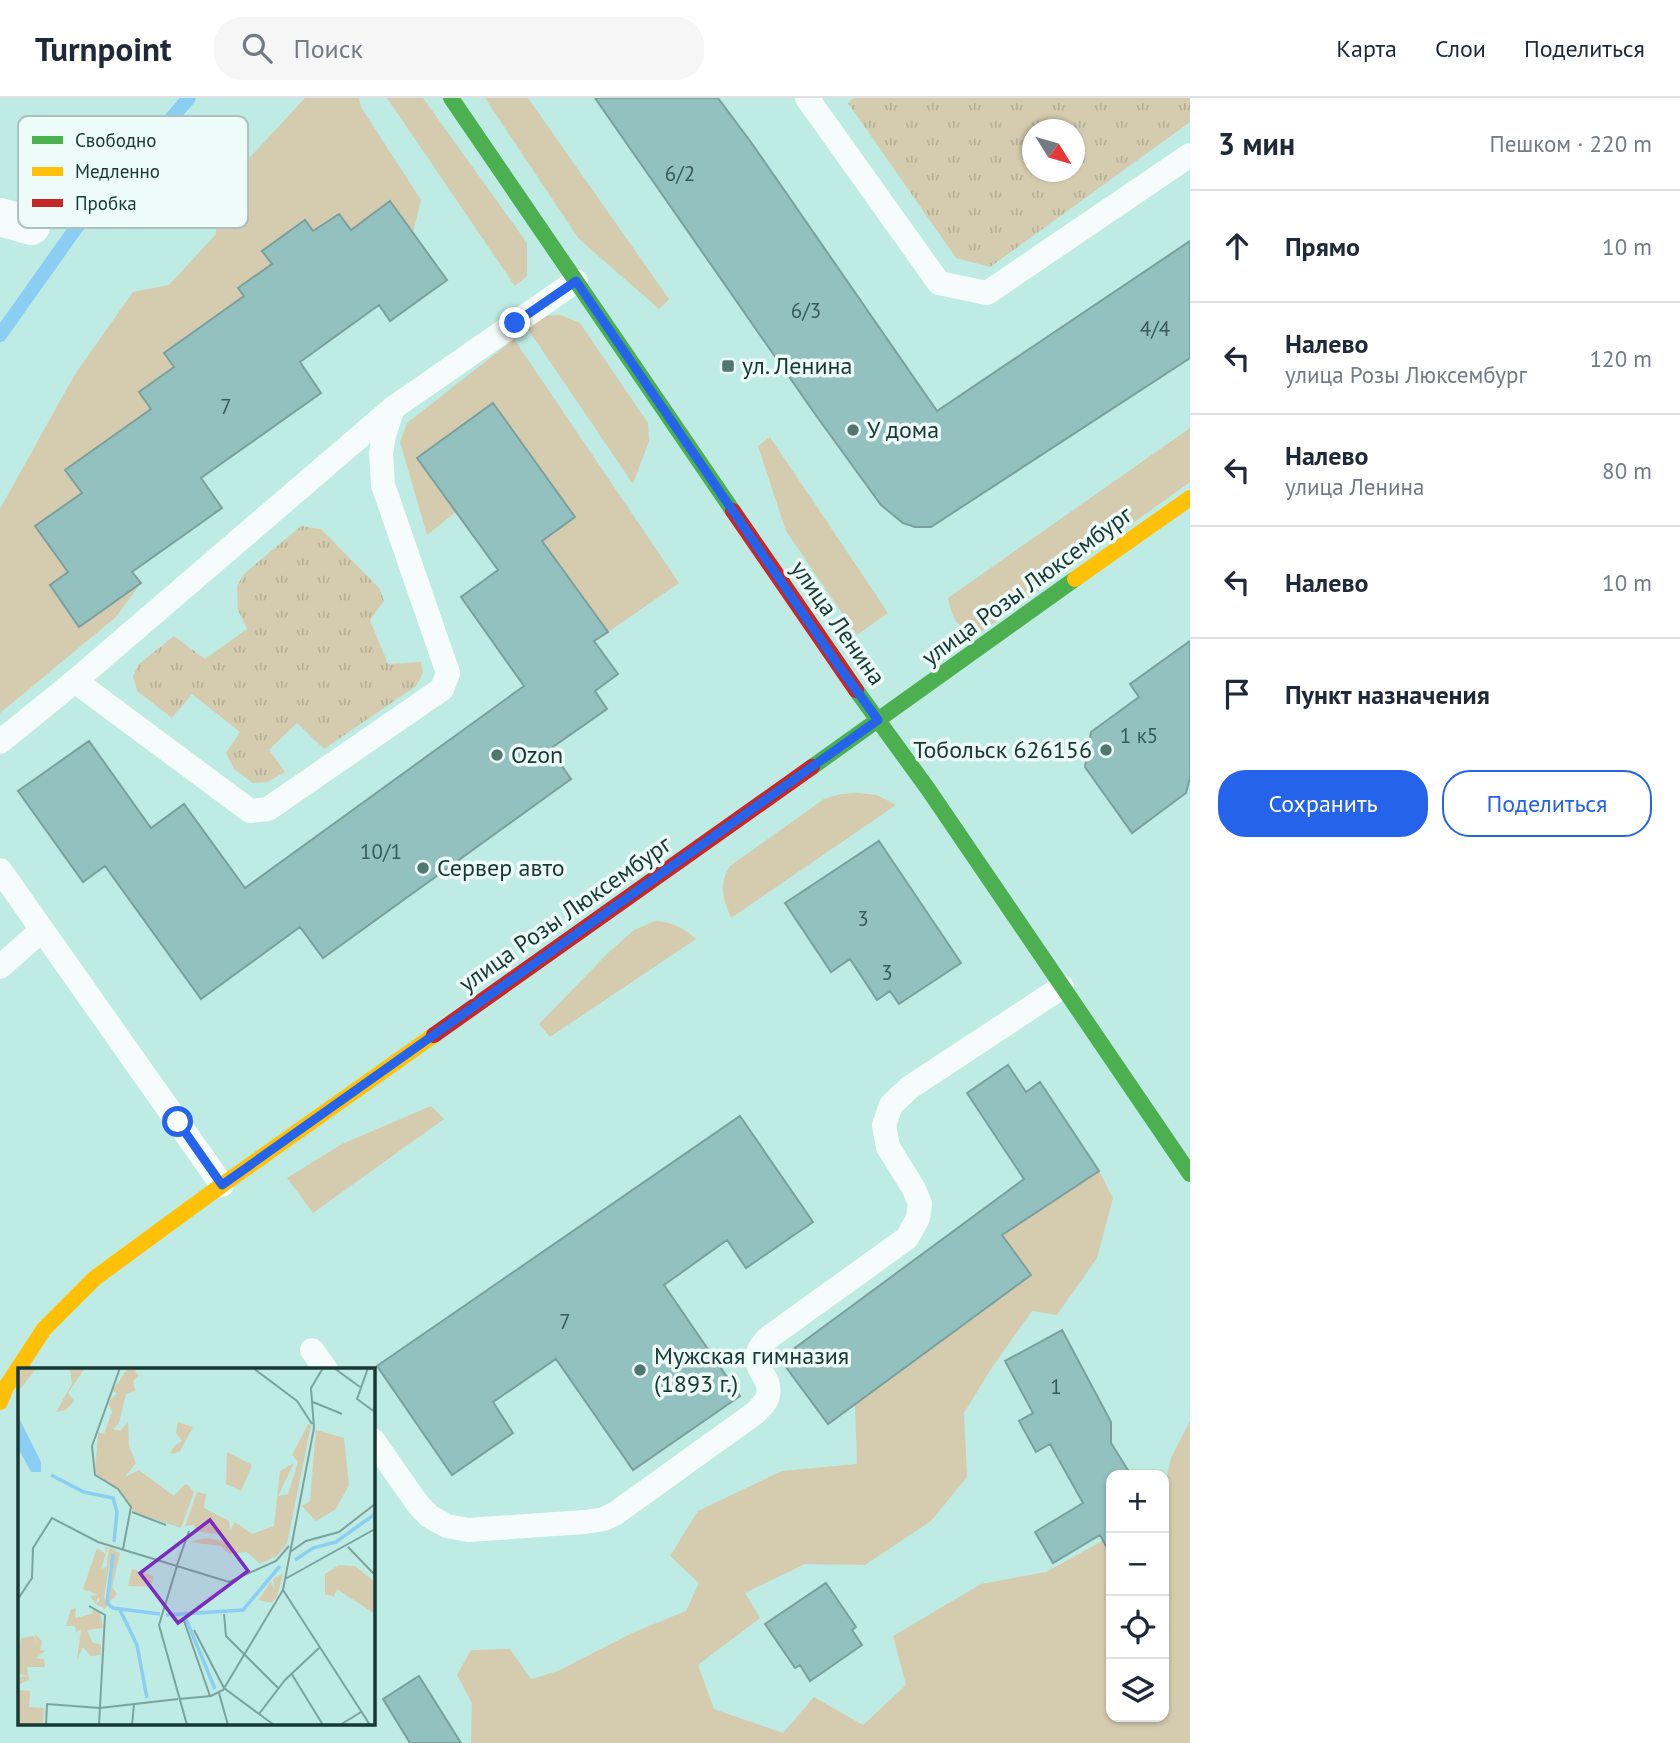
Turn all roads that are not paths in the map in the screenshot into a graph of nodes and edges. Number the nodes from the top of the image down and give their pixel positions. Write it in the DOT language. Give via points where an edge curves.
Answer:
graph roads {
  1 [pos="451,98"];
  2 [pos="807,98"];
  3 [pos="1190,155"];
  4 [pos="576,281"];
  5 [pos="393,408"];
  6 [pos="1190,498"];
  7 [pos="75,681"];
  8 [pos="878,720"];
  9 [pos="0,742"];
  10 [pos="0,870"];
  11 [pos="42,930"];
  12 [pos="0,967"];
  13 [pos="1062,987"];
  14 [pos="1190,1174"];
  15 [pos="222,1185"];
  16 [pos="312,1350"];
  17 [pos="18,1368"];
  18 [pos="325,1368"];
  19 [pos="18,1369"];
  20 [pos="0,1402"];
  21 [pos="374,1441"];
  1 -- 4 [label="main road, улица Ленина"];
  2 -- 3 [label="lane" via="939,282 987,293"];
  4 -- 5 [label="lane"];
  4 -- 8 [label="main road, улица Ленина"];
  5 -- 7 [label="lane"];
  5 -- 7 [label="lane" via="381,453 383,485 448,673 442,689 268,809 250,811"];
  6 -- 8 [label="main road, улица Розы Люксембург"];
  7 -- 9 [label="lane"];
  8 -- 13 [label="main road, улица Ленина"];
  8 -- 15 [label="main road, улица Розы Люксембург"];
  10 -- 11 [label="lane"];
  11 -- 12 [label="lane"];
  11 -- 15 [label="lane"];
  13 -- 14 [label="main road, улица Ленина"];
  13 -- 21 [label="lane" via="908,1088 891,1105 884,1125 888,1147 920,1204 908,1238 768,1338 756,1357 768,1385 764,1404 616,1513 585,1522 468,1530 447,1526 417,1503"];
  15 -- 17 [label="main road, улица Розы Люксембург" via="95,1278 44,1329"];
  16 -- 18 [label="lane"];
  19 -- 20 [label="main road, улица Розы Люксембург"];
}
